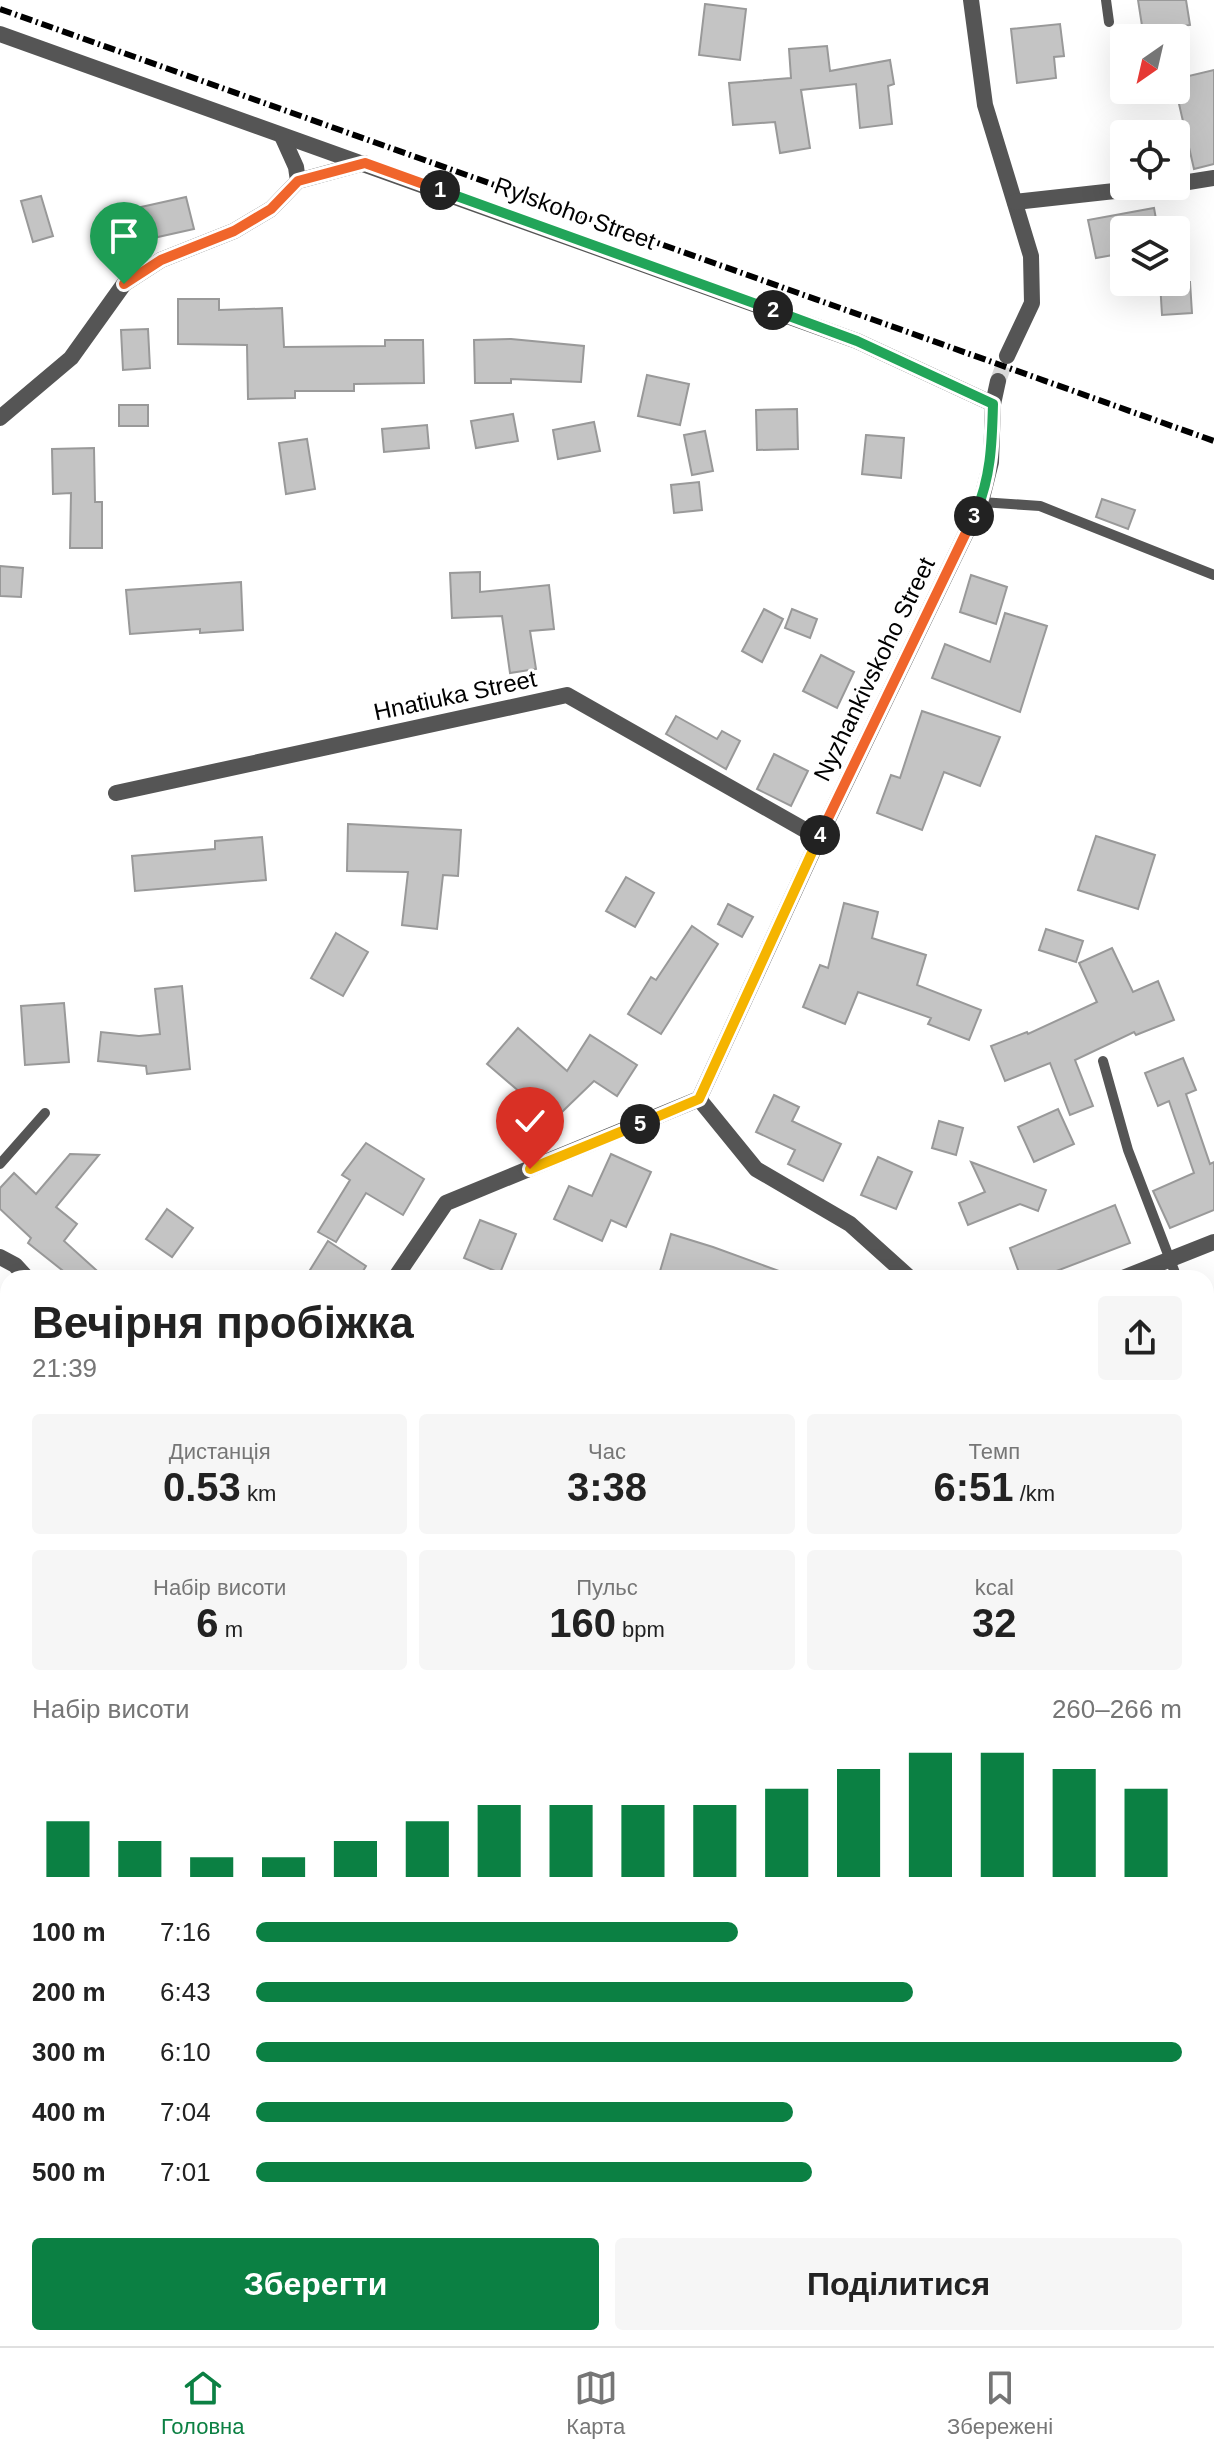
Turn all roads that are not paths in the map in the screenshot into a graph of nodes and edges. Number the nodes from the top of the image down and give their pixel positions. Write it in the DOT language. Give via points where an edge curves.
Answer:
graph roads {
  1 [pos="971,0"];
  2 [pos="1106,0"];
  3 [pos="1109,22"];
  4 [pos="0,34"];
  5 [pos="282,136"];
  6 [pos="365,163"];
  7 [pos="1214,178"];
  8 [pos="298,181"];
  9 [pos="1190,182"];
  10 [pos="1110,192"];
  11 [pos="1015,202"];
  12 [pos="1007,356"];
  13 [pos="998,381"];
  14 [pos="993,404"];
  15 [pos="0,418"];
  16 [pos="981,502"];
  17 [pos="1214,575"];
  18 [pos="116,793"];
  19 [pos="819,838"];
  20 [pos="1103,1061"];
  21 [pos="699,1099"];
  22 [pos="45,1113"];
  23 [pos="0,1164"];
  24 [pos="1214,1242"];
  25 [pos="0,1257"];
  26 [pos="1170,1260"];
  27 [pos="20,1270"];
  28 [pos="400,1270"];
  29 [pos="901,1270"];
  30 [pos="1144,1270"];
  31 [pos="1174,1270"];
  1 -- 11 [label="street" via="985,105"];
  2 -- 3 [label="lane"];
  4 -- 5 [label="street, Rylskoho Street"];
  5 -- 6 [label="street, Rylskoho Street"];
  5 -- 8 [label="street"];
  6 -- 8 [label="street"];
  6 -- 14 [label="street, Rylskoho Street" via="857,341"];
  7 -- 9 [label="street"];
  8 -- 15 [label="street" via="271,209 234,231 161,260 124,284 71,358"];
  10 -- 11 [label="street"];
  11 -- 12 [label="street" via="1031,256 1032,303"];
  13 -- 14 [label="street, Nyzhankivskoho Street"];
  14 -- 16 [label="street, Nyzhankivskoho Street" via="991,462"];
  16 -- 17 [label="lane" via="1040,506"];
  16 -- 19 [label="street, Nyzhankivskoho Street"];
  18 -- 19 [label="street, Hnatiuka Street" via="567,695"];
  19 -- 21 [label="street, Nyzhankivskoho Street"];
  20 -- 26 [label="lane" via="1128,1150"];
  21 -- 28 [label="street" via="446,1203"];
  21 -- 29 [label="street" via="756,1169 850,1224"];
  22 -- 23 [label="lane"];
  24 -- 26 [label="street"];
  25 -- 27 [label="street"];
  26 -- 30 [label="street"];
  26 -- 31 [label="lane"];
}
